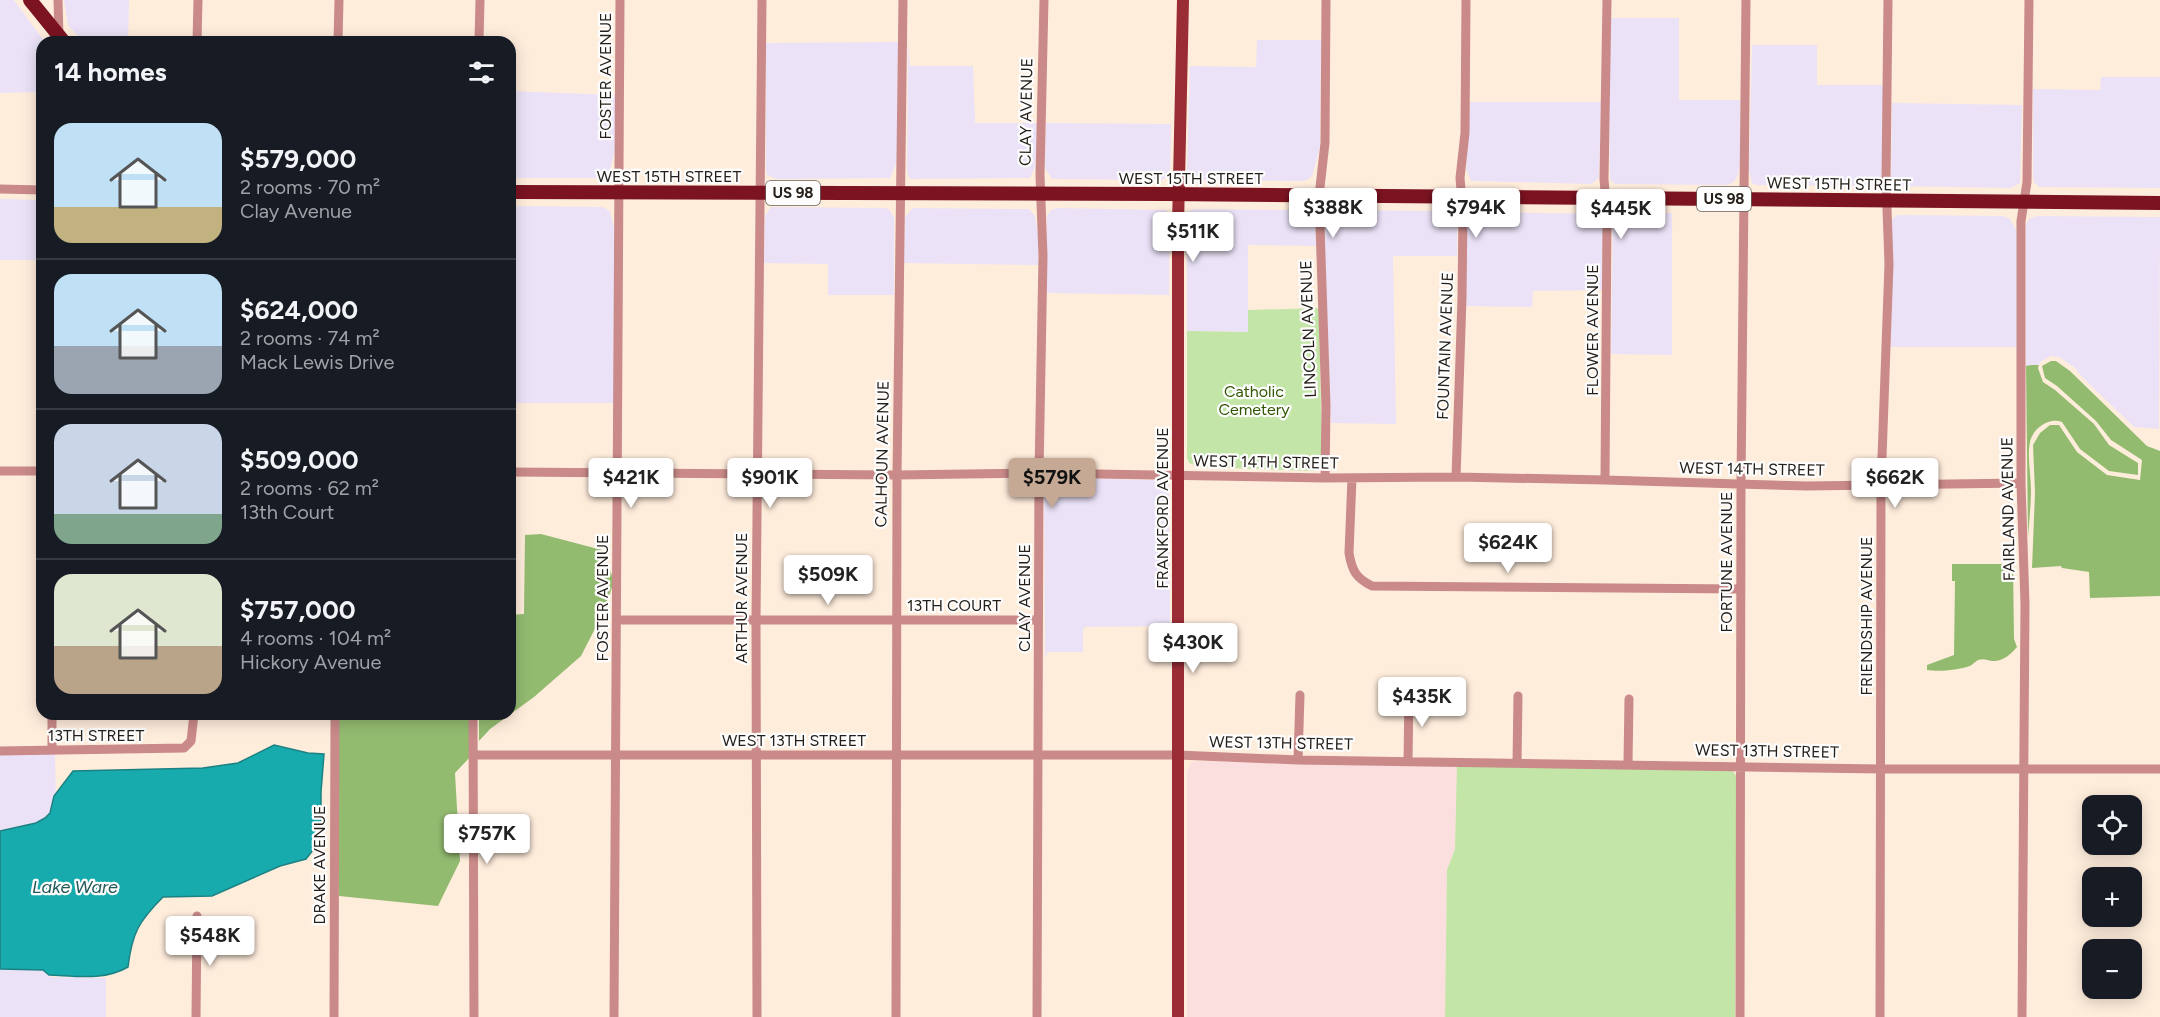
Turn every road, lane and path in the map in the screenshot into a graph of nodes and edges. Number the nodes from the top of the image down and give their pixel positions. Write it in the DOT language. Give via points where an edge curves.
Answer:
graph roads {
  1 [pos="30,0"];
  2 [pos="58,0"];
  3 [pos="198,0"];
  4 [pos="339,0"];
  5 [pos="480,0"];
  6 [pos="620,0"];
  7 [pos="762,0"];
  8 [pos="903,0"];
  9 [pos="1044,0"];
  10 [pos="1183,0"];
  11 [pos="1326,0"];
  12 [pos="1466,0"];
  13 [pos="1607,0"];
  14 [pos="1746,0"];
  15 [pos="1888,0"];
  16 [pos="2030,0"];
  17 [pos="57,36"];
  18 [pos="60,36"];
  19 [pos="197,36"];
  20 [pos="338,36"];
  21 [pos="479,36"];
  22 [pos="0,189"];
  23 [pos="36,190"];
  24 [pos="516,192"];
  25 [pos="620,192"];
  26 [pos="759,193"];
  27 [pos="900,194"];
  28 [pos="1041,194"];
  29 [pos="1178,194"];
  30 [pos="1319,196"];
  31 [pos="1461,197"];
  32 [pos="1606,198"];
  33 [pos="1743,199"];
  34 [pos="1887,201"];
  35 [pos="2024,202"];
  36 [pos="2160,203"];
  37 [pos="0,471"];
  38 [pos="36,471"];
  39 [pos="516,472"];
  40 [pos="618,472"];
  41 [pos="1039,473"];
  42 [pos="757,474"];
  43 [pos="897,474"];
  44 [pos="1178,475"];
  45 [pos="1456,477"];
  46 [pos="1325,478"];
  47 [pos="1352,478"];
  48 [pos="1605,480"];
  49 [pos="2021,483"];
  50 [pos="1741,484"];
  51 [pos="1881,485"];
  52 [pos="1741,590"];
  53 [pos="617,620"];
  54 [pos="756,620"];
  55 [pos="896,620"];
  56 [pos="1038,620"];
  57 [pos="1300,695"];
  58 [pos="1409,695"];
  59 [pos="1518,696"];
  60 [pos="1629,699"];
  61 [pos="52,720"];
  62 [pos="194,720"];
  63 [pos="335,720"];
  64 [pos="473,720"];
  65 [pos="52,750"];
  66 [pos="0,751"];
  67 [pos="616,754"];
  68 [pos="473,755"];
  69 [pos="756,755"];
  70 [pos="896,755"];
  71 [pos="1039,755"];
  72 [pos="1178,756"];
  73 [pos="1298,760"];
  74 [pos="1408,761"];
  75 [pos="1517,763"];
  76 [pos="1628,763"];
  77 [pos="1742,766"];
  78 [pos="1881,769"];
  79 [pos="2024,769"];
  80 [pos="2160,769"];
  81 [pos="197,916"];
  82 [pos="196,1017"];
  83 [pos="334,1017"];
  84 [pos="474,1017"];
  85 [pos="614,1017"];
  86 [pos="757,1017"];
  87 [pos="896,1017"];
  88 [pos="1037,1017"];
  89 [pos="1178,1017"];
  90 [pos="1740,1017"];
  91 [pos="1880,1017"];
  92 [pos="2022,1017"];
  1 -- 17 [label="highway"];
  2 -- 18 [label="street"];
  3 -- 19 [label="street"];
  4 -- 20 [label="street"];
  5 -- 21 [label="street"];
  6 -- 25 [label="street, FOSTER AVENUE"];
  7 -- 26 [label="street, ARTHUR AVENUE"];
  8 -- 27 [label="street, CALHOUN AVENUE"];
  9 -- 28 [label="street, CLAY AVENUE"];
  10 -- 29 [label="main road, FRANKFORD AVENUE"];
  11 -- 30 [label="street, LINCOLN AVENUE" via="1325,143"];
  12 -- 31 [label="street, FOUNTAIN AVENUE"];
  13 -- 32 [label="street, FLOWER AVENUE"];
  14 -- 33 [label="street, FORTUNE AVENUE"];
  15 -- 34 [label="street, FRIENDSHIP AVENUE"];
  16 -- 35 [label="street, FAIRLAND AVENUE"];
  22 -- 23 [label="street"];
  24 -- 25 [label="highway, WEST 15TH STREET / US 98"];
  25 -- 26 [label="highway, WEST 15TH STREET / US 98"];
  25 -- 40 [label="street, FOSTER AVENUE"];
  26 -- 27 [label="highway, WEST 15TH STREET / US 98"];
  26 -- 42 [label="street, ARTHUR AVENUE"];
  27 -- 28 [label="highway, WEST 15TH STREET / US 98"];
  27 -- 43 [label="street, CALHOUN AVENUE"];
  28 -- 29 [label="highway, WEST 15TH STREET / US 98"];
  28 -- 41 [label="street, CLAY AVENUE"];
  29 -- 30 [label="highway, WEST 15TH STREET / US 98"];
  29 -- 44 [label="main road, FRANKFORD AVENUE"];
  30 -- 31 [label="highway, WEST 15TH STREET / US 98"];
  30 -- 46 [label="street, LINCOLN AVENUE"];
  31 -- 32 [label="highway, WEST 15TH STREET / US 98"];
  31 -- 45 [label="street, FOUNTAIN AVENUE"];
  32 -- 33 [label="highway, WEST 15TH STREET / US 98"];
  32 -- 48 [label="street, FLOWER AVENUE"];
  33 -- 34 [label="highway, WEST 15TH STREET / US 98"];
  33 -- 50 [label="street, FORTUNE AVENUE"];
  34 -- 35 [label="highway, WEST 15TH STREET / US 98"];
  34 -- 51 [label="street, FRIENDSHIP AVENUE" via="1889,264"];
  35 -- 36 [label="highway, WEST 15TH STREET / US 98"];
  35 -- 49 [label="street, FAIRLAND AVENUE"];
  37 -- 38 [label="street"];
  39 -- 40 [label="street, WEST 14TH STREET"];
  40 -- 42 [label="street, WEST 14TH STREET"];
  40 -- 53 [label="street, FOSTER AVENUE"];
  41 -- 43 [label="street, WEST 14TH STREET"];
  41 -- 44 [label="street, WEST 14TH STREET"];
  41 -- 56 [label="street, CLAY AVENUE"];
  42 -- 43 [label="street, WEST 14TH STREET"];
  42 -- 54 [label="street, ARTHUR AVENUE"];
  43 -- 55 [label="street, CALHOUN AVENUE"];
  44 -- 46 [label="street, WEST 14TH STREET"];
  44 -- 72 [label="main road, FRANKFORD AVENUE"];
  45 -- 47 [label="street, WEST 14TH STREET"];
  45 -- 48 [label="street, WEST 14TH STREET"];
  46 -- 47 [label="street, WEST 14TH STREET"];
  47 -- 52 [label="street" via="1351,564 1358,579 1372,586"];
  48 -- 50 [label="street, WEST 14TH STREET"];
  49 -- 51 [label="street, WEST 14TH STREET"];
  49 -- 79 [label="street, FAIRLAND AVENUE"];
  50 -- 51 [label="street, WEST 14TH STREET"];
  50 -- 52 [label="street, FORTUNE AVENUE"];
  51 -- 78 [label="street, FRIENDSHIP AVENUE"];
  52 -- 77 [label="street, FORTUNE AVENUE"];
  53 -- 54 [label="street, 13TH COURT"];
  53 -- 67 [label="street, FOSTER AVENUE"];
  54 -- 55 [label="street, 13TH COURT"];
  54 -- 69 [label="street, ARTHUR AVENUE"];
  55 -- 56 [label="street, 13TH COURT"];
  55 -- 70 [label="street, CALHOUN AVENUE"];
  56 -- 71 [label="street, CLAY AVENUE"];
  57 -- 73 [label="street"];
  58 -- 74 [label="street"];
  59 -- 75 [label="street"];
  60 -- 76 [label="street"];
  61 -- 65 [label="street"];
  62 -- 65 [label="street, 13TH STREET" via="190,744 177,749"];
  63 -- 83 [label="street, DRAKE AVENUE"];
  64 -- 68 [label="street"];
  65 -- 66 [label="street, 13TH STREET"];
  67 -- 68 [label="street, WEST 13TH STREET"];
  67 -- 69 [label="street, WEST 13TH STREET"];
  67 -- 85 [label="street, FOSTER AVENUE"];
  68 -- 84 [label="street"];
  69 -- 70 [label="street, WEST 13TH STREET"];
  69 -- 86 [label="street, ARTHUR AVENUE"];
  70 -- 71 [label="street, WEST 13TH STREET"];
  70 -- 87 [label="street, CALHOUN AVENUE"];
  71 -- 72 [label="street, WEST 13TH STREET"];
  71 -- 88 [label="street, CLAY AVENUE"];
  72 -- 73 [label="street, WEST 13TH STREET"];
  72 -- 89 [label="main road, FRANKFORD AVENUE"];
  73 -- 74 [label="street, WEST 13TH STREET"];
  74 -- 75 [label="street, WEST 13TH STREET"];
  75 -- 76 [label="street, WEST 13TH STREET"];
  76 -- 77 [label="street, WEST 13TH STREET"];
  77 -- 78 [label="street, WEST 13TH STREET"];
  77 -- 90 [label="street, FORTUNE AVENUE"];
  78 -- 79 [label="street, WEST 13TH STREET"];
  78 -- 91 [label="street, FRIENDSHIP AVENUE"];
  79 -- 80 [label="street, WEST 13TH STREET"];
  79 -- 92 [label="street, FAIRLAND AVENUE"];
  81 -- 82 [label="street"];
}
